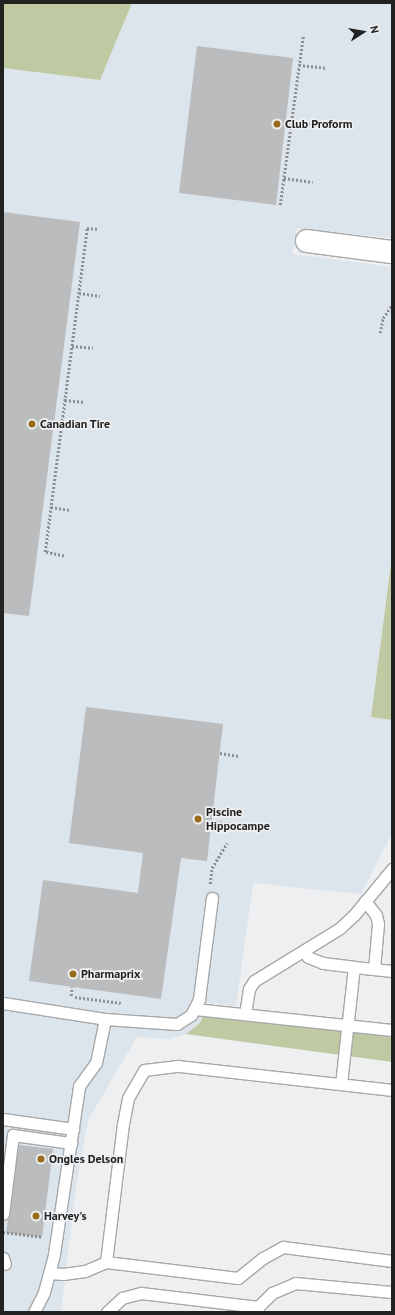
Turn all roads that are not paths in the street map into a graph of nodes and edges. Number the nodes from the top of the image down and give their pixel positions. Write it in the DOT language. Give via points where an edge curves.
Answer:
graph roads {
  1 [pos="307,241"];
  2 [pos="392,252"];
  3 [pos="392,869"];
  4 [pos="212,898"];
  5 [pos="365,901"];
  6 [pos="304,951"];
  7 [pos="354,967"];
  8 [pos="374,969"];
  9 [pos="392,971"];
  10 [pos="3,1003"];
  11 [pos="195,1009"];
  12 [pos="245,1014"];
  13 [pos="105,1019"];
  14 [pos="348,1025"];
  15 [pos="392,1030"];
  16 [pos="341,1084"];
  17 [pos="392,1090"];
  18 [pos="3,1119"];
  19 [pos="73,1129"];
  20 [pos="71,1143"];
  21 [pos="3,1214"];
  22 [pos="392,1261"];
  23 [pos="106,1262"];
  24 [pos="50,1273"];
  25 [pos="392,1292"];
  26 [pos="257,1310"];
  27 [pos="34,1312"];
  28 [pos="107,1312"];
  1 -- 2 [label="street"];
  3 -- 5 [label="lane"];
  4 -- 11 [label="lane" via="199,999"];
  5 -- 6 [label="lane" via="340,928"];
  5 -- 8 [label="lane" via="376,915 378,924"];
  6 -- 7 [label="lane" via="308,957 323,963"];
  6 -- 12 [label="lane" via="254,981 249,989"];
  7 -- 8 [label="lane"];
  7 -- 14 [label="lane"];
  8 -- 9 [label="lane"];
  10 -- 13 [label="lane"];
  11 -- 12 [label="lane"];
  11 -- 13 [label="lane" via="186,1019 169,1025"];
  12 -- 14 [label="lane"];
  13 -- 19 [label="lane" via="96,1063 79,1086"];
  14 -- 15 [label="lane"];
  14 -- 16 [label="lane"];
  16 -- 17 [label="lane"];
  16 -- 23 [label="lane" via="178,1066 144,1070 128,1098"];
  18 -- 19 [label="lane"];
  19 -- 20 [label="lane"];
  20 -- 21 [label="lane" via="13,1135"];
  20 -- 24 [label="lane"];
  22 -- 23 [label="lane" via="282,1248 263,1258 238,1278"];
  23 -- 24 [label="lane" via="85,1271"];
  24 -- 27 [label="lane"];
  25 -- 26 [label="lane" via="295,1283 277,1290"];
  26 -- 28 [label="lane" via="141,1292 122,1298"];
}
